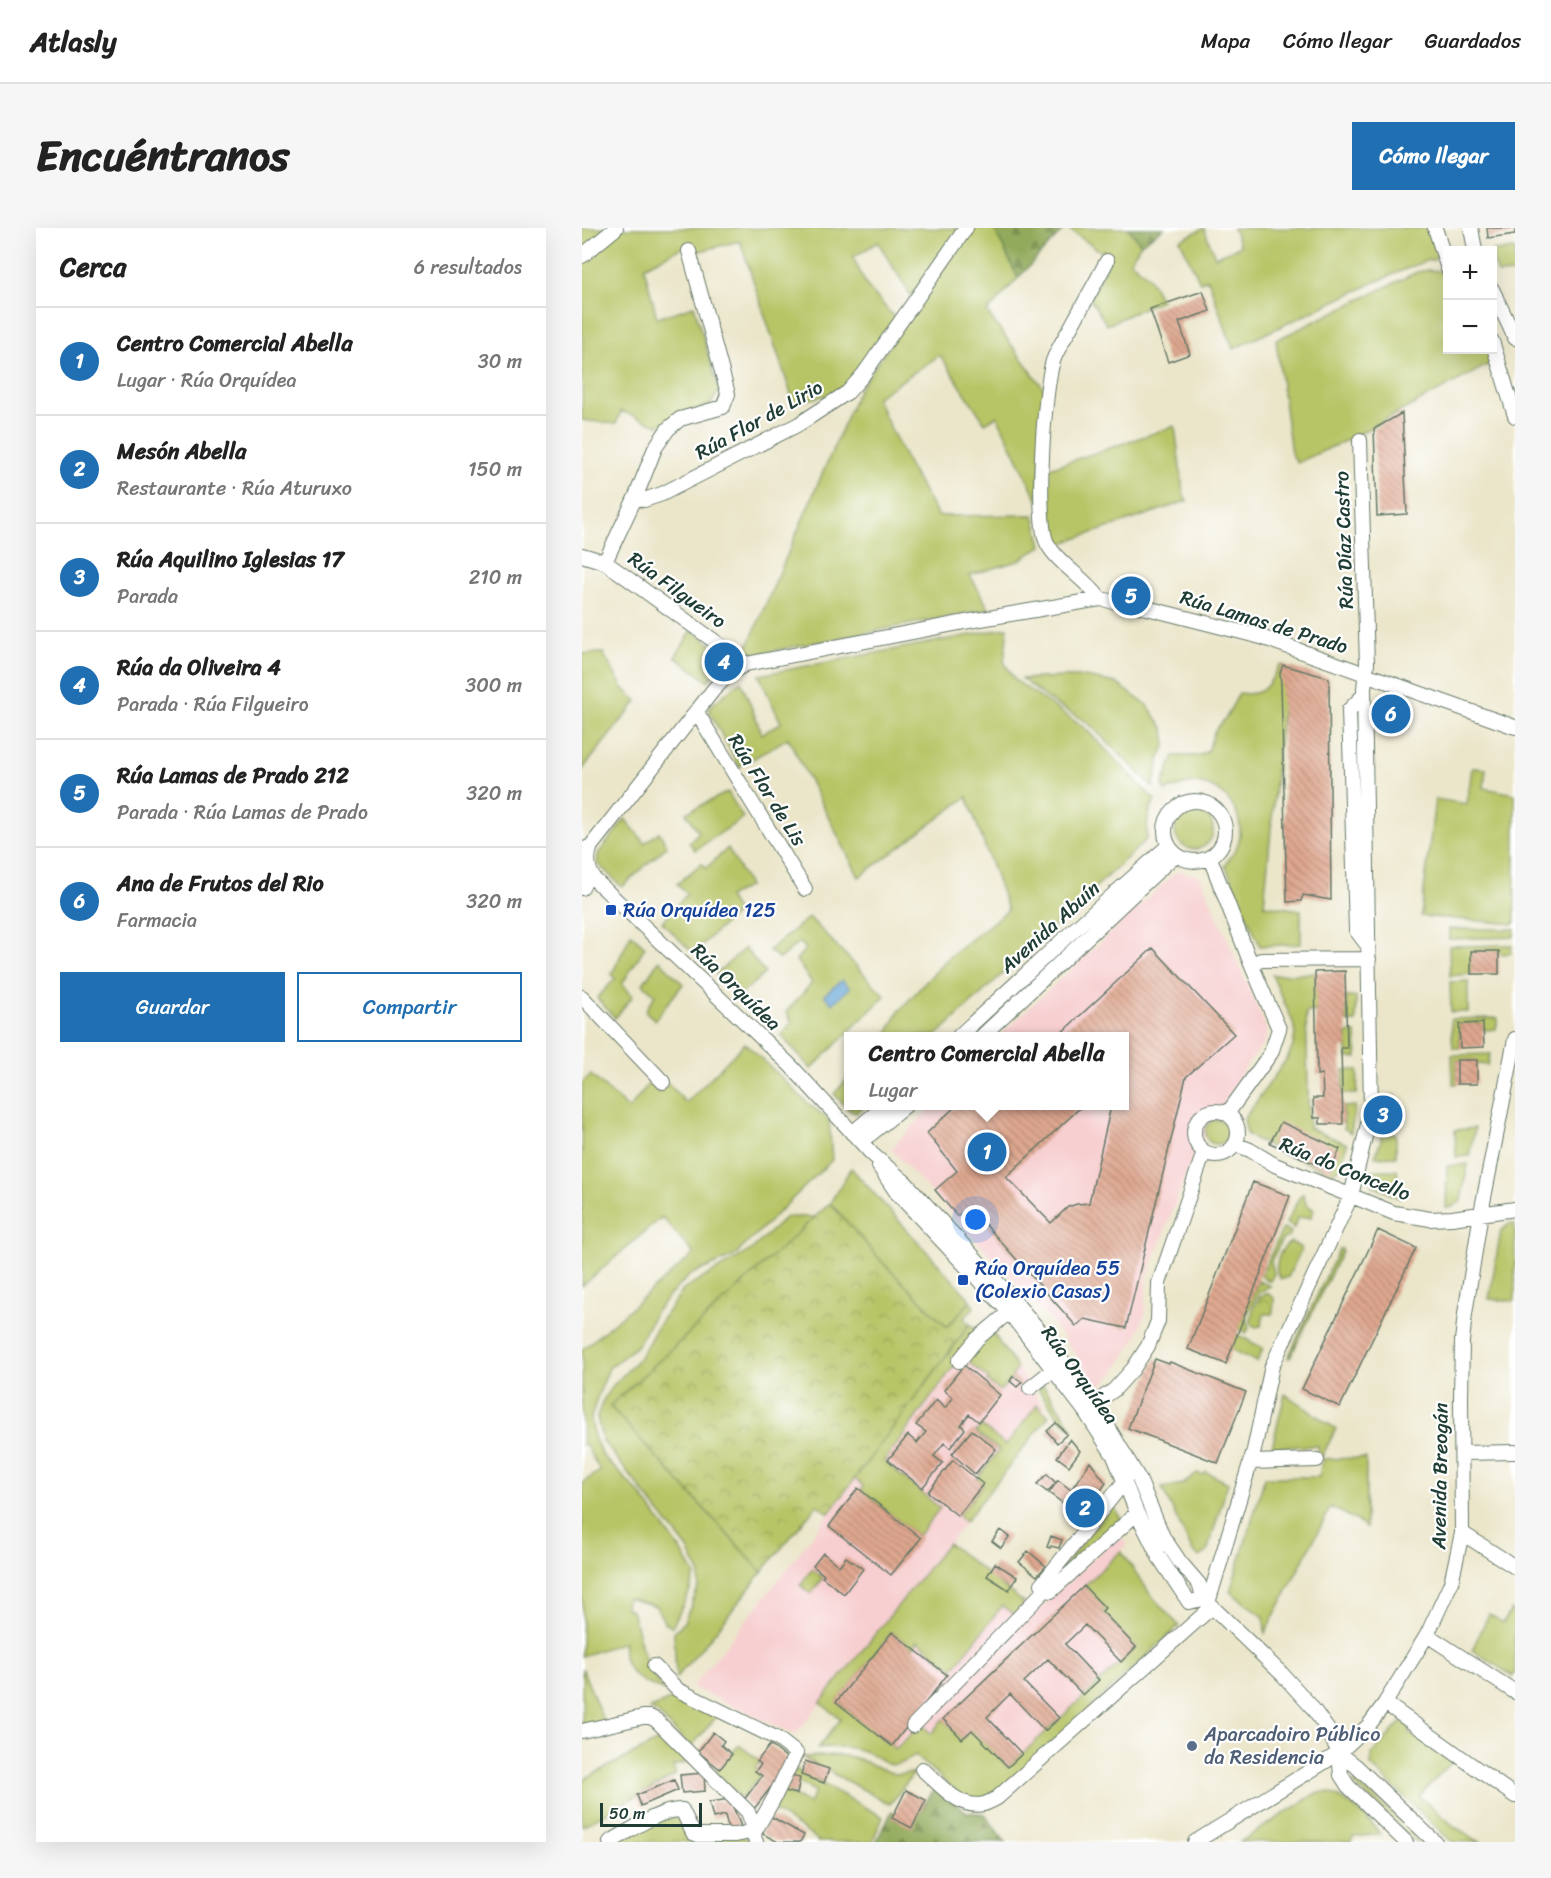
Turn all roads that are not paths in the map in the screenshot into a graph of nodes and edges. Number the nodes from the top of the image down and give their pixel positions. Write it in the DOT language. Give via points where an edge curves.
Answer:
graph roads {
  1 [pos="616,228"];
  2 [pos="966,228"];
  3 [pos="1435,228"];
  4 [pos="1471,228"];
  5 [pos="1474,246"];
  6 [pos="689,251"];
  7 [pos="1443,253"];
  8 [pos="582,256"];
  9 [pos="1107,261"];
  10 [pos="1497,300"];
  11 [pos="1515,338"];
  12 [pos="1496,354"];
  13 [pos="1514,411"];
  14 [pos="1360,441"];
  15 [pos="636,496"];
  16 [pos="582,555"];
  17 [pos="605,562"];
  18 [pos="1100,599"];
  19 [pos="746,664"];
  20 [pos="1366,674"];
  21 [pos="696,711"];
  22 [pos="1515,727"];
  23 [pos="587,849"];
  24 [pos="1172,851"];
  25 [pos="1210,858"];
  26 [pos="590,872"];
  27 [pos="582,888"];
  28 [pos="805,888"];
  29 [pos="1050,951"];
  30 [pos="1368,953"];
  31 [pos="1060,963"];
  32 [pos="1251,964"];
  33 [pos="582,997"];
  34 [pos="963,1032"];
  35 [pos="986,1032"];
  36 [pos="1515,1039"];
  37 [pos="663,1082"];
  38 [pos="881,1110"];
  39 [pos="899,1110"];
  40 [pos="1227,1114"];
  41 [pos="857,1138"];
  42 [pos="1235,1144"];
  43 [pos="1204,1152"];
  44 [pos="872,1154"];
  45 [pos="1351,1196"];
  46 [pos="1515,1209"];
  47 [pos="1481,1213"];
  48 [pos="1010,1312"];
  49 [pos="959,1361"];
  50 [pos="1054,1369"];
  51 [pos="1030,1388"];
  52 [pos="1089,1406"];
  53 [pos="1515,1452"];
  54 [pos="1462,1453"];
  55 [pos="1317,1460"];
  56 [pos="1250,1462"];
  57 [pos="1125,1481"];
  58 [pos="1137,1513"];
  59 [pos="1462,1533"];
  60 [pos="1515,1566"];
  61 [pos="1047,1588"];
  62 [pos="1208,1603"];
  63 [pos="1427,1635"];
  64 [pos="654,1666"];
  65 [pos="1515,1692"];
  66 [pos="1385,1703"];
  67 [pos="913,1726"];
  68 [pos="582,1731"];
  69 [pos="1339,1752"];
  70 [pos="922,1769"];
  71 [pos="1515,1796"];
  72 [pos="756,1836"];
  73 [pos="610,1842"];
  74 [pos="1195,1842"];
  75 [pos="1406,1842"];
  76 [pos="1435,1842"];
  1 -- 8 [label="street"];
  2 -- 15 [label="street, Rúa Flor de Lirio" via="848,392 799,424 662,494 644,500"];
  3 -- 7 [label="street"];
  4 -- 5 [label="street"];
  6 -- 15 [label="street" via="728,394 723,407 680,419 668,429 655,448"];
  9 -- 18 [label="street" via="1053,361 1044,430 1041,515 1046,541 1056,556"];
  10 -- 11 [label="street"];
  12 -- 13 [label="street"];
  14 -- 20 [label="street, Rúa Díaz Castro"];
  15 -- 17 [label="street"];
  16 -- 17 [label="street, Rúa Filgueiro"];
  17 -- 19 [label="street, Rúa Filgueiro"];
  18 -- 19 [label="street, Rúa Lamas de Prado"];
  18 -- 20 [label="street, Rúa Lamas de Prado" via="1261,637"];
  19 -- 21 [label="street" via="714,688"];
  20 -- 22 [label="street, Rúa Lamas de Prado"];
  20 -- 30 [label="street, Rúa Díaz Castro"];
  21 -- 23 [label="street"];
  21 -- 28 [label="street, Rúa Flor de Lis"];
  23 -- 26 [label="street"];
  24 -- 25 [label="street" via="1186,861"];
  24 -- 25 [label="street" via="1164,831 1168,816 1180,805 1195,801 1210,805 1221,816 1226,831 1221,847"];
  24 -- 29 [label="street, Avenida Abuín"];
  24 -- 31 [label="street, Avenida Abuín"];
  25 -- 32 [label="street"];
  26 -- 27 [label="street"];
  26 -- 41 [label="street, Rúa Orquídea" via="790,1065"];
  29 -- 31 [label="street"];
  29 -- 34 [label="street, Avenida Abuín"];
  30 -- 32 [label="street" via="1261,960"];
  30 -- 45 [label="street, Rúa Díaz Castro" via="1371,1111"];
  31 -- 35 [label="street, Avenida Abuín"];
  32 -- 40 [label="street" via="1279,1029 1271,1053"];
  33 -- 37 [label="street"];
  36 -- 47 [label="street, Avenida Breogán"];
  38 -- 41 [label="street"];
  39 -- 41 [label="street"];
  40 -- 42 [label="street" via="1238,1133"];
  40 -- 43 [label="street" via="1215,1111 1196,1122 1193,1133"];
  41 -- 44 [label="street, Rúa Orquídea"];
  42 -- 43 [label="street" via="1227,1152"];
  42 -- 45 [label="street, Rúa do Concello"];
  43 -- 52 [label="street" via="1159,1283 1158,1321 1148,1346 1114,1390"];
  44 -- 48 [label="street, Rúa Orquídea" via="897,1193"];
  44 -- 52 [label="street, Rúa Orquídea" via="906,1182 1039,1330"];
  45 -- 47 [label="street, Rúa do Concello" via="1381,1209 1430,1219"];
  45 -- 56 [label="street, Rúa Díaz Castro" via="1272,1366"];
  46 -- 47 [label="street, Rúa do Concello"];
  47 -- 54 [label="street, Avenida Breogán" via="1462,1341"];
  48 -- 49 [label="street" via="977,1339"];
  48 -- 50 [label="street, Rúa Orquídea"];
  50 -- 51 [label="street"];
  50 -- 52 [label="street, Rúa Orquídea"];
  52 -- 57 [label="street, Rúa Orquídea"];
  52 -- 62 [label="street, Rúa Orquídea" via="1139,1479 1163,1536 1199,1584"];
  53 -- 54 [label="street"];
  54 -- 59 [label="street, Avenida Breogán"];
  55 -- 56 [label="street"];
  56 -- 62 [label="street, Rúa Díaz Castro"];
  57 -- 58 [label="street, Rúa Orquídea"];
  57 -- 61 [label="street" via="1042,1584"];
  58 -- 61 [label="street" via="1051,1591"];
  58 -- 62 [label="street, Rúa Orquídea" via="1159,1557 1189,1602"];
  59 -- 60 [label="street"];
  59 -- 63 [label="street, Avenida Breogán" via="1451,1583"];
  61 -- 67 [label="street"];
  62 -- 69 [label="street, Rúa Orquídea" via="1311,1706"];
  62 -- 70 [label="street" via="997,1798 983,1804 957,1800"];
  63 -- 65 [label="street"];
  63 -- 66 [label="street, Avenida Breogán"];
  64 -- 72 [label="street" via="678,1690 778,1739 796,1753"];
  66 -- 69 [label="street, Avenida Breogán" via="1369,1725"];
  66 -- 71 [label="street"];
  68 -- 72 [label="street" via="643,1718 656,1720 748,1812"];
  69 -- 74 [label="street, Avenida Breogán"];
  69 -- 75 [label="street, Rúa Orquídea" via="1341,1775 1348,1786"];
  69 -- 76 [label="street, Rúa Orquídea"];
  72 -- 73 [label="street" via="698,1835 693,1833 682,1810 673,1809"];
}
